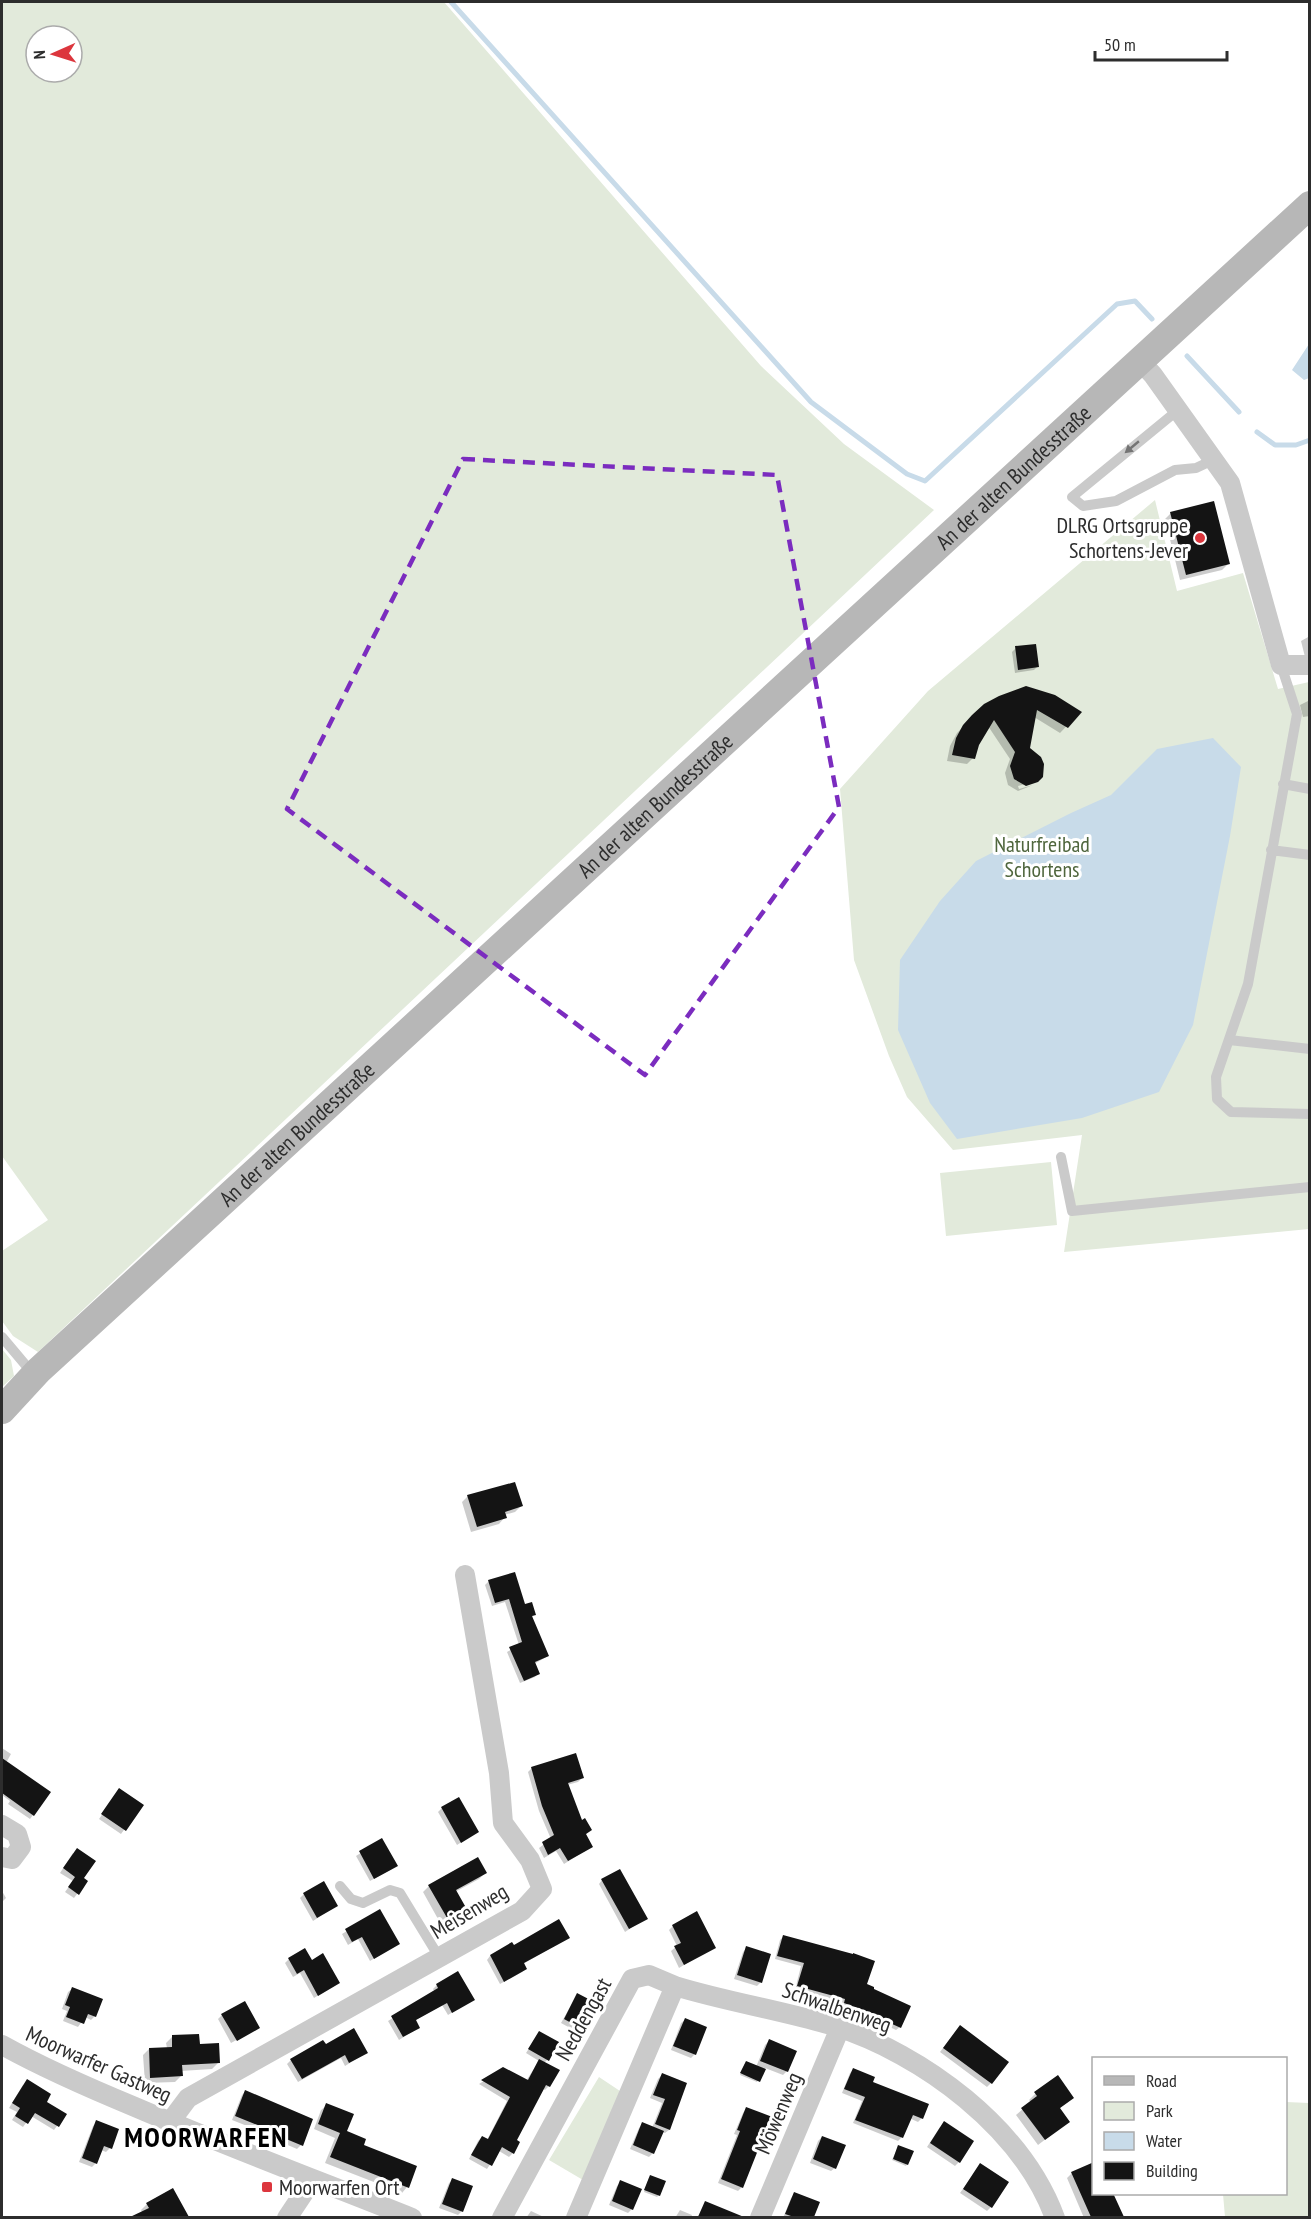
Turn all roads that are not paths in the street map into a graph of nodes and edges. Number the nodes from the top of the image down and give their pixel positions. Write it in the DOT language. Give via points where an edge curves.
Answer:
graph roads {
  1 [pos="1310,205"];
  2 [pos="1141,362"];
  3 [pos="1178,410"];
  4 [pos="1213,460"];
  5 [pos="1281,665"];
  6 [pos="1310,665"];
  7 [pos="1283,784"];
  8 [pos="1310,789"];
  9 [pos="1271,850"];
  10 [pos="1310,855"];
  11 [pos="1228,1040"];
  12 [pos="1310,1049"];
  13 [pos="1310,1114"];
  14 [pos="1061,1157"];
  15 [pos="1310,1186"];
  16 [pos="2,1337"];
  17 [pos="34,1376"];
  18 [pos="2,1410"];
  19 [pos="465,1575"];
  20 [pos="2,1825"];
  21 [pos="2,1857"];
  22 [pos="340,1886"];
  23 [pos="439,1957"];
  24 [pos="675,1986"];
  25 [pos="840,2028"];
  26 [pos="2,2045"];
  27 [pos="170,2122"];
  28 [pos="313,2179"];
  29 [pos="287,2217"];
  30 [pos="412,2217"];
  31 [pos="502,2217"];
  32 [pos="576,2217"];
  33 [pos="760,2217"];
  34 [pos="1055,2217"];
  1 -- 2 [label="street, An der alten Bundesstraße"];
  2 -- 3 [label="street"];
  2 -- 17 [label="street, An der alten Bundesstraße"];
  3 -- 4 [label="street"];
  3 -- 4 [label="lane, one-way" via="1072,497 1083,506 1116,501 1175,470 1196,468"];
  4 -- 5 [label="street" via="1230,483"];
  5 -- 6 [label="street"];
  5 -- 7 [label="lane" via="1297,714"];
  7 -- 8 [label="lane"];
  7 -- 9 [label="lane"];
  9 -- 10 [label="lane"];
  9 -- 11 [label="lane" via="1248,984"];
  11 -- 12 [label="lane"];
  11 -- 13 [label="lane" via="1216,1077 1217,1100 1231,1112"];
  14 -- 15 [label="lane" via="1072,1211"];
  16 -- 17 [label="lane"];
  17 -- 18 [label="street, An der alten Bundesstraße"];
  19 -- 23 [label="street, Meisenweg" via="499,1773 503,1823 530,1860 542,1889 522,1911"];
  20 -- 21 [label="street" via="17,1834 21,1847 12,1859"];
  22 -- 23 [label="lane" via="351,1899 363,1903 390,1890 400,1893"];
  23 -- 27 [label="street, Meisenweg" via="188,2098"];
  24 -- 25 [label="street, Schwalbenweg"];
  24 -- 31 [label="street, Neddengast" via="649,1975 632,1979"];
  24 -- 32 [label="street"];
  25 -- 33 [label="street, Möwenweg"];
  25 -- 34 [label="street, Schwalbenweg" via="876,2042 932,2073 983,2113 1029,2166"];
  26 -- 27 [label="street, Moorwarfer Gastweg" via="43,2068"];
  27 -- 28 [label="street, Moorwarfer Gastweg"];
  28 -- 29 [label="street"];
  28 -- 30 [label="street, Moorwarfer Gastweg"];
}
